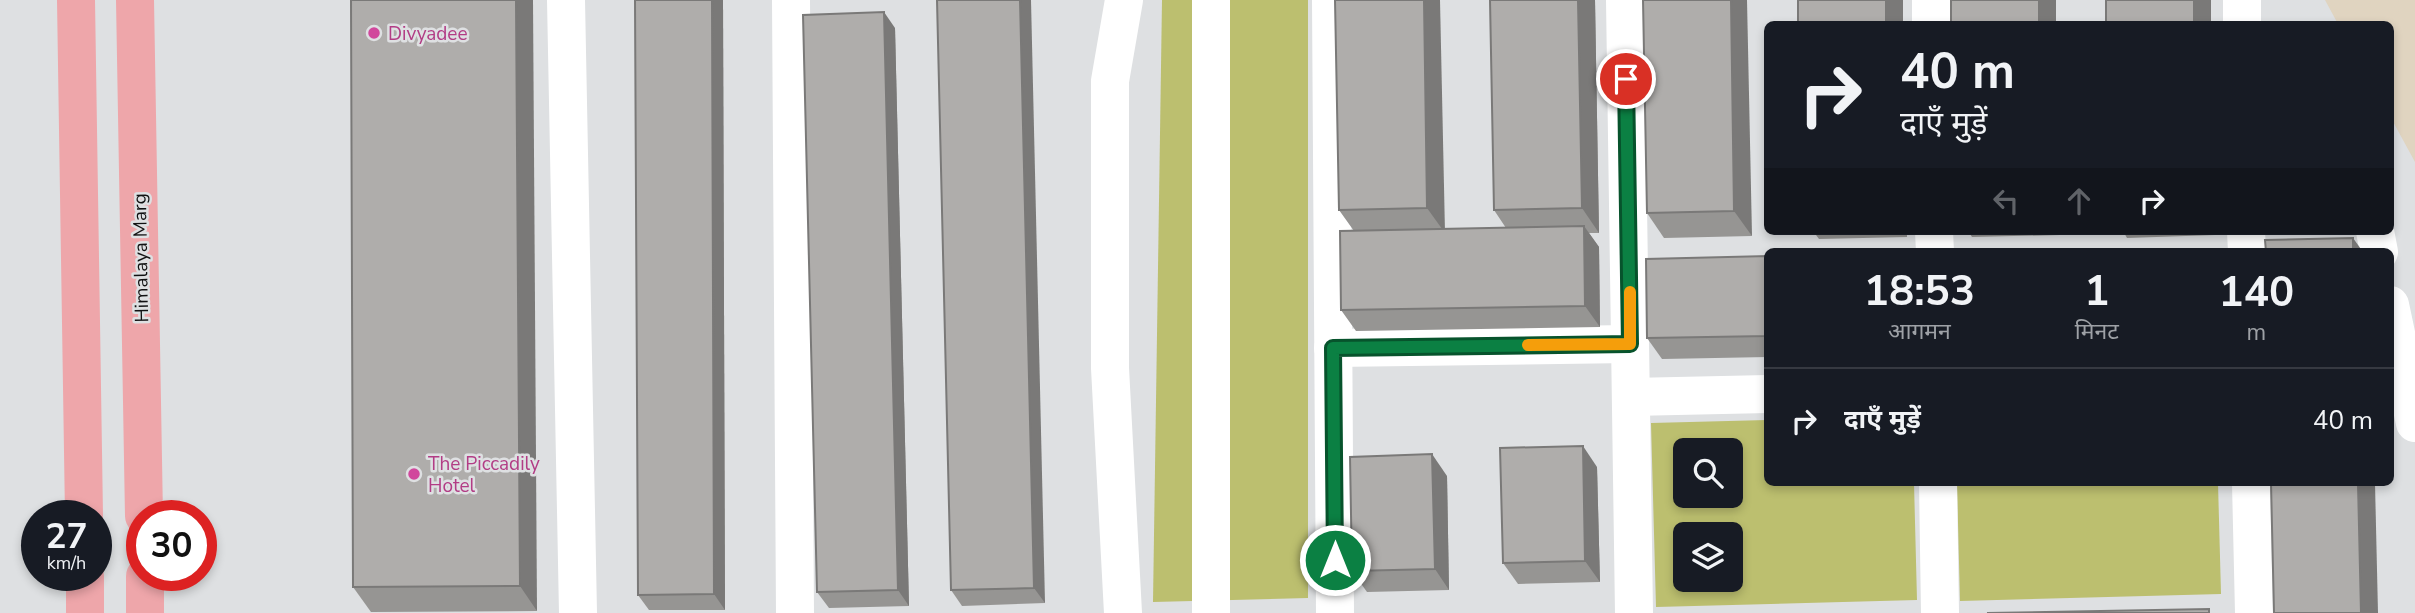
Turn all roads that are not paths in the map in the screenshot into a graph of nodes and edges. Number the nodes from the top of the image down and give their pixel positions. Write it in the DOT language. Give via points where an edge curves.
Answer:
graph roads {
  1 [pos="75,0"];
  2 [pos="135,0"];
  3 [pos="566,0"];
  4 [pos="791,0"];
  5 [pos="1124,0"];
  6 [pos="1211,0"];
  7 [pos="1331,0"];
  8 [pos="1625,0"];
  9 [pos="1931,0"];
  10 [pos="2242,0"];
  11 [pos="1931,21"];
  12 [pos="2242,21"];
  13 [pos="2394,324"];
  14 [pos="1630,344"];
  15 [pos="1333,348"];
  16 [pos="1764,394"];
  17 [pos="1631,397"];
  18 [pos="2415,424"];
  19 [pos="1938,486"];
  20 [pos="2251,486"];
  21 [pos="84,500"];
  22 [pos="144,500"];
  23 [pos="85,591"];
  24 [pos="145,591"];
  25 [pos="85,613"];
  26 [pos="145,613"];
  27 [pos="578,613"];
  28 [pos="795,613"];
  29 [pos="1124,613"];
  30 [pos="1211,613"];
  31 [pos="1335,613"];
  32 [pos="1634,613"];
  33 [pos="1940,613"];
  34 [pos="2254,613"];
  1 -- 21 [label="main road"];
  2 -- 22 [label="main road, Himalaya Marg"];
  3 -- 27 [label="street"];
  4 -- 28 [label="street"];
  5 -- 29 [label="street" via="1110,81 1110,368"];
  6 -- 30 [label="street"];
  7 -- 15 [label="street"];
  8 -- 14 [label="street"];
  9 -- 11 [label="street"];
  10 -- 12 [label="street"];
  13 -- 18 [label="street"];
  14 -- 15 [label="street"];
  14 -- 17 [label="street"];
  15 -- 31 [label="street"];
  16 -- 17 [label="street"];
  17 -- 32 [label="street"];
  19 -- 33 [label="street"];
  20 -- 34 [label="street"];
  23 -- 25 [label="main road"];
  24 -- 26 [label="main road"];
}
